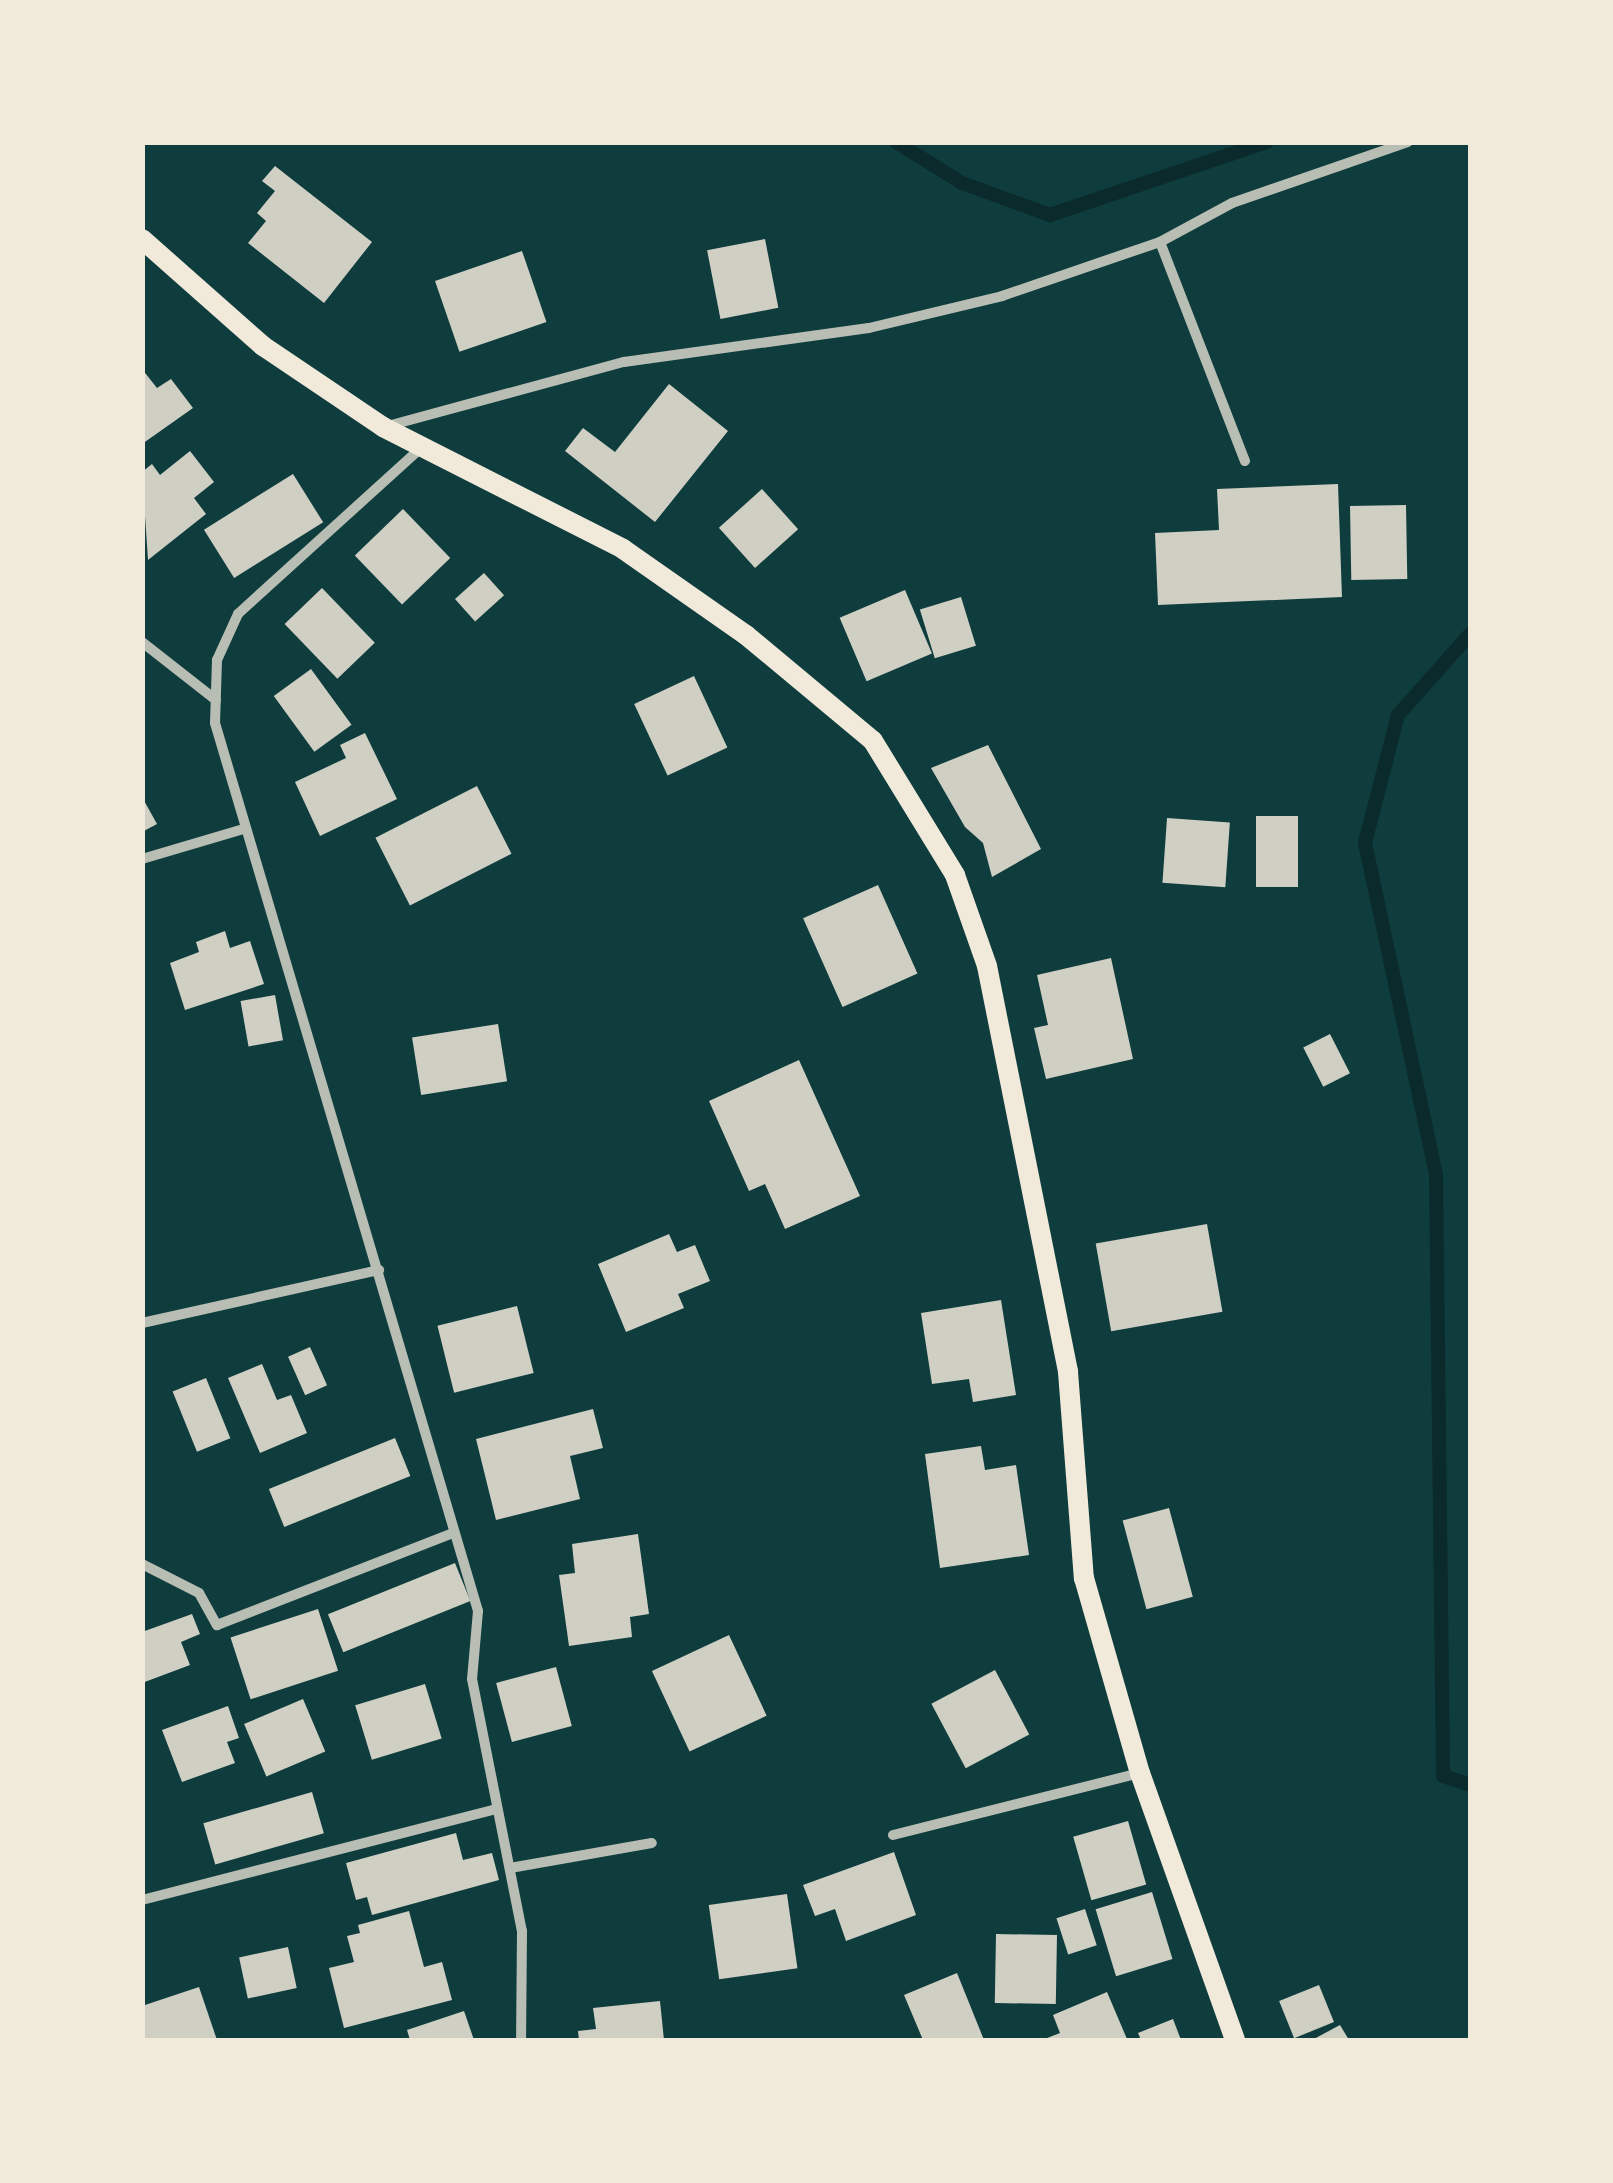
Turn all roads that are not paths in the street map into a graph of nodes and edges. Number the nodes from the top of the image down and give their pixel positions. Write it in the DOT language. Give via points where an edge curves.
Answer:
graph roads {
  1 [pos="1408,142"];
  2 [pos="142,239"];
  3 [pos="1160,242"];
  4 [pos="383,427"];
  5 [pos="422,447"];
  6 [pos="1245,461"];
  7 [pos="142,642"];
  8 [pos="216,700"];
  9 [pos="243,829"];
  10 [pos="142,859"];
  11 [pos="379,1270"];
  12 [pos="142,1323"];
  13 [pos="452,1533"];
  14 [pos="142,1564"];
  15 [pos="1140,1773"];
  16 [pos="497,1809"];
  17 [pos="893,1836"];
  18 [pos="652,1842"];
  19 [pos="510,1868"];
  20 [pos="142,1900"];
  21 [pos="521,2040"];
  22 [pos="1236,2040"];
  1 -- 3 [label="street" via="1232,203"];
  2 -- 4 [label="main road" via="263,346"];
  3 -- 4 [label="street" via="1002,296 869,328 624,362"];
  3 -- 6 [label="street"];
  4 -- 5 [label="main road"];
  5 -- 8 [label="street" via="238,614 217,660"];
  5 -- 15 [label="main road" via="623,549 746,635 872,741 956,875 986,966 1068,1372 1084,1578"];
  7 -- 8 [label="street"];
  8 -- 9 [label="street" via="215,723"];
  9 -- 10 [label="street"];
  9 -- 11 [label="street"];
  11 -- 12 [label="street"];
  11 -- 13 [label="street"];
  13 -- 14 [label="street" via="217,1626 199,1593"];
  13 -- 16 [label="street" via="478,1611 472,1678"];
  15 -- 17 [label="street"];
  15 -- 22 [label="main road"];
  16 -- 19 [label="street"];
  16 -- 20 [label="street"];
  18 -- 19 [label="street"];
  19 -- 21 [label="street" via="522,1931"];
}
